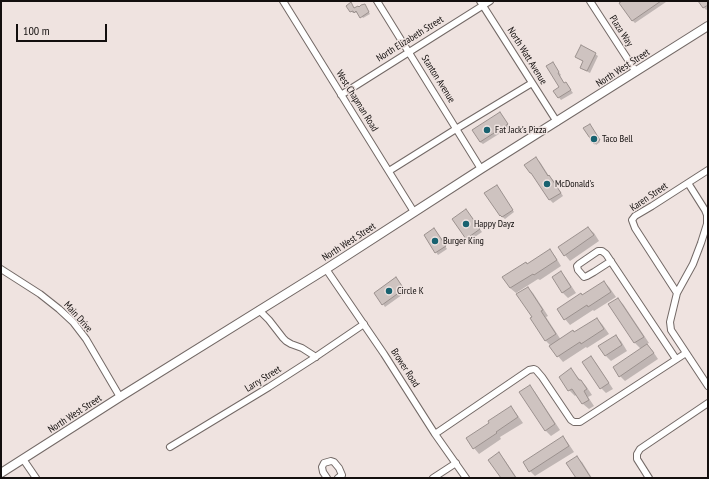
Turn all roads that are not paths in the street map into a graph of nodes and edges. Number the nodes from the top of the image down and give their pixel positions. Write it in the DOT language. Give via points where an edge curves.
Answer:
graph roads {
  1 [pos="282,1"];
  2 [pos="376,1"];
  3 [pos="490,1"];
  4 [pos="590,1"];
  5 [pos="481,3"];
  6 [pos="708,26"];
  7 [pos="409,52"];
  8 [pos="636,72"];
  9 [pos="532,83"];
  10 [pos="341,94"];
  11 [pos="557,122"];
  12 [pos="456,129"];
  13 [pos="481,169"];
  14 [pos="708,170"];
  15 [pos="389,171"];
  16 [pos="688,183"];
  17 [pos="414,212"];
  18 [pos="611,261"];
  19 [pos="1,269"];
  20 [pos="326,269"];
  21 [pos="676,293"];
  22 [pos="259,310"];
  23 [pos="364,324"];
  24 [pos="686,353"];
  25 [pos="316,357"];
  26 [pos="676,360"];
  27 [pos="708,386"];
  28 [pos="120,397"];
  29 [pos="708,403"];
  30 [pos="435,434"];
  31 [pos="170,447"];
  32 [pos="23,459"];
  33 [pos="456,463"];
  34 [pos="1,473"];
  35 [pos="341,477"];
  36 [pos="36,478"];
  37 [pos="327,478"];
  38 [pos="433,478"];
  39 [pos="466,478"];
  40 [pos="649,478"];
  1 -- 10 [label="street, West Chapman Road"];
  2 -- 7 [label="street, Stanton Avenue"];
  3 -- 5 [label="street, North Elizabeth Street"];
  4 -- 8 [label="street, Plaza Way"];
  5 -- 7 [label="street, North Elizabeth Street"];
  5 -- 9 [label="street, North Watt Avenue"];
  6 -- 8 [label="main road, North West Street"];
  7 -- 10 [label="street, North Elizabeth Street"];
  7 -- 12 [label="street, Stanton Avenue"];
  8 -- 11 [label="main road, North West Street"];
  9 -- 11 [label="street, North Watt Avenue"];
  9 -- 12 [label="street"];
  10 -- 15 [label="street, West Chapman Road"];
  11 -- 13 [label="main road, North West Street"];
  12 -- 13 [label="street, Stanton Avenue"];
  12 -- 15 [label="street"];
  13 -- 17 [label="main road, North West Street"];
  14 -- 16 [label="street, Karen Street"];
  15 -- 17 [label="street, West Chapman Road"];
  16 -- 21 [label="street" via="705,210 707,224 693,264"];
  16 -- 21 [label="street, Karen Street" via="632,220"];
  17 -- 20 [label="main road, North West Street"];
  18 -- 26 [label="street" via="605,265 594,272 584,277 577,266 598,251 606,254"];
  19 -- 28 [label="street, Main Drive" via="40,294 73,322"];
  20 -- 22 [label="main road, North West Street"];
  20 -- 23 [label="street, Brower Road"];
  21 -- 24 [label="street" via="670,330"];
  22 -- 25 [label="street" via="286,341"];
  22 -- 28 [label="main road, North West Street"];
  23 -- 25 [label="street, Larry Street"];
  23 -- 30 [label="street, Brower Road"];
  24 -- 26 [label="street"];
  24 -- 27 [label="street"];
  25 -- 31 [label="street, Larry Street"];
  26 -- 30 [label="street" via="580,422 571,420 536,370 529,370"];
  28 -- 32 [label="main road, North West Street"];
  29 -- 40 [label="street" via="640,449 637,459"];
  30 -- 33 [label="street, Brower Road"];
  32 -- 34 [label="main road, North West Street"];
  32 -- 36 [label="street"];
  33 -- 38 [label="street"];
  33 -- 39 [label="street, Brower Road"];
  35 -- 37 [label="street" via="339,468 331,461 324,463 322,467"];
}
